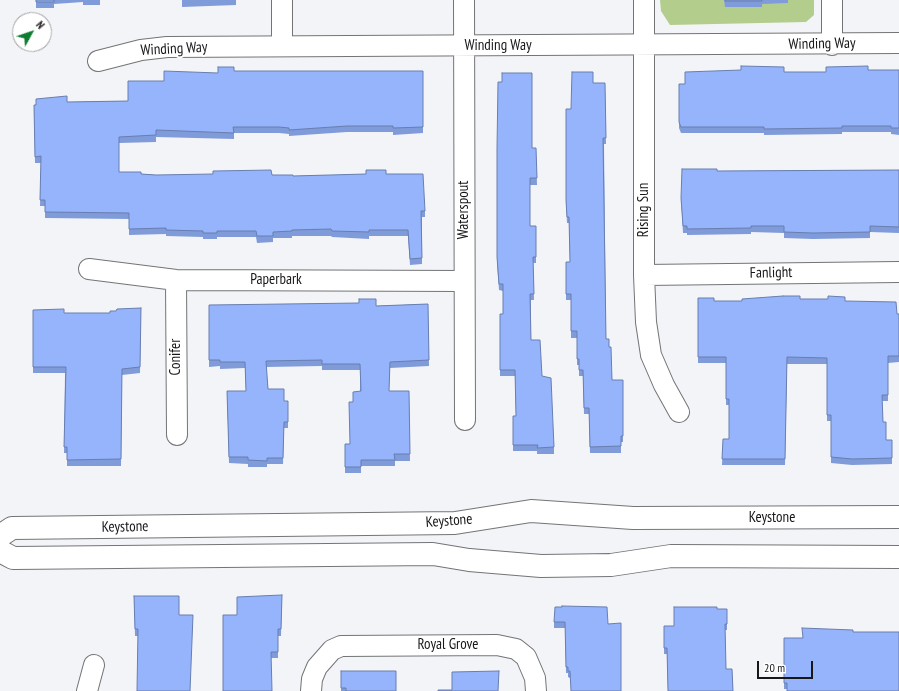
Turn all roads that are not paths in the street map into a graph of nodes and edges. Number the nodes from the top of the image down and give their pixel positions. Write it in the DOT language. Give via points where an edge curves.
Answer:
graph roads {
  1 [pos="282,0"];
  2 [pos="464,0"];
  3 [pos="644,0"];
  4 [pos="832,0"];
  5 [pos="899,43"];
  6 [pos="644,45"];
  7 [pos="832,45"];
  8 [pos="282,46"];
  9 [pos="464,46"];
  10 [pos="98,61"];
  11 [pos="89,269"];
  12 [pos="899,272"];
  13 [pos="644,275"];
  14 [pos="176,280"];
  15 [pos="464,280"];
  16 [pos="679,412"];
  17 [pos="465,420"];
  18 [pos="177,435"];
  19 [pos="899,517"];
  20 [pos="0,536"];
  21 [pos="0,551"];
  22 [pos="899,557"];
  23 [pos="94,665"];
  24 [pos="86,691"];
  25 [pos="311,691"];
  26 [pos="536,691"];
  1 -- 8 [label="street"];
  2 -- 9 [label="street, Waterspout"];
  3 -- 6 [label="street, Rising Sun"];
  4 -- 7 [label="street"];
  5 -- 7 [label="street, Winding Way"];
  6 -- 7 [label="street, Winding Way"];
  6 -- 9 [label="street, Winding Way"];
  6 -- 13 [label="street, Rising Sun"];
  8 -- 9 [label="street, Winding Way"];
  8 -- 10 [label="street, Winding Way" via="167,47 141,50"];
  9 -- 15 [label="street, Waterspout"];
  11 -- 14 [label="street, Paperbark"];
  12 -- 13 [label="street, Fanlight"];
  13 -- 16 [label="street, Rising Sun" via="646,322 651,355"];
  14 -- 15 [label="street, Paperbark"];
  14 -- 18 [label="street, Conifer"];
  15 -- 17 [label="street, Waterspout"];
  19 -- 20 [label="street, Keystone" via="633,518 531,511 455,523 12,528"];
  21 -- 22 [label="street, Keystone" via="13,558 433,554 469,560 542,566 611,565 671,556"];
  23 -- 24 [label="street"];
  25 -- 26 [label="street, Royal Grove" via="317,667 332,650 341,646 359,645 506,646 516,649 526,657 535,678"];
}
